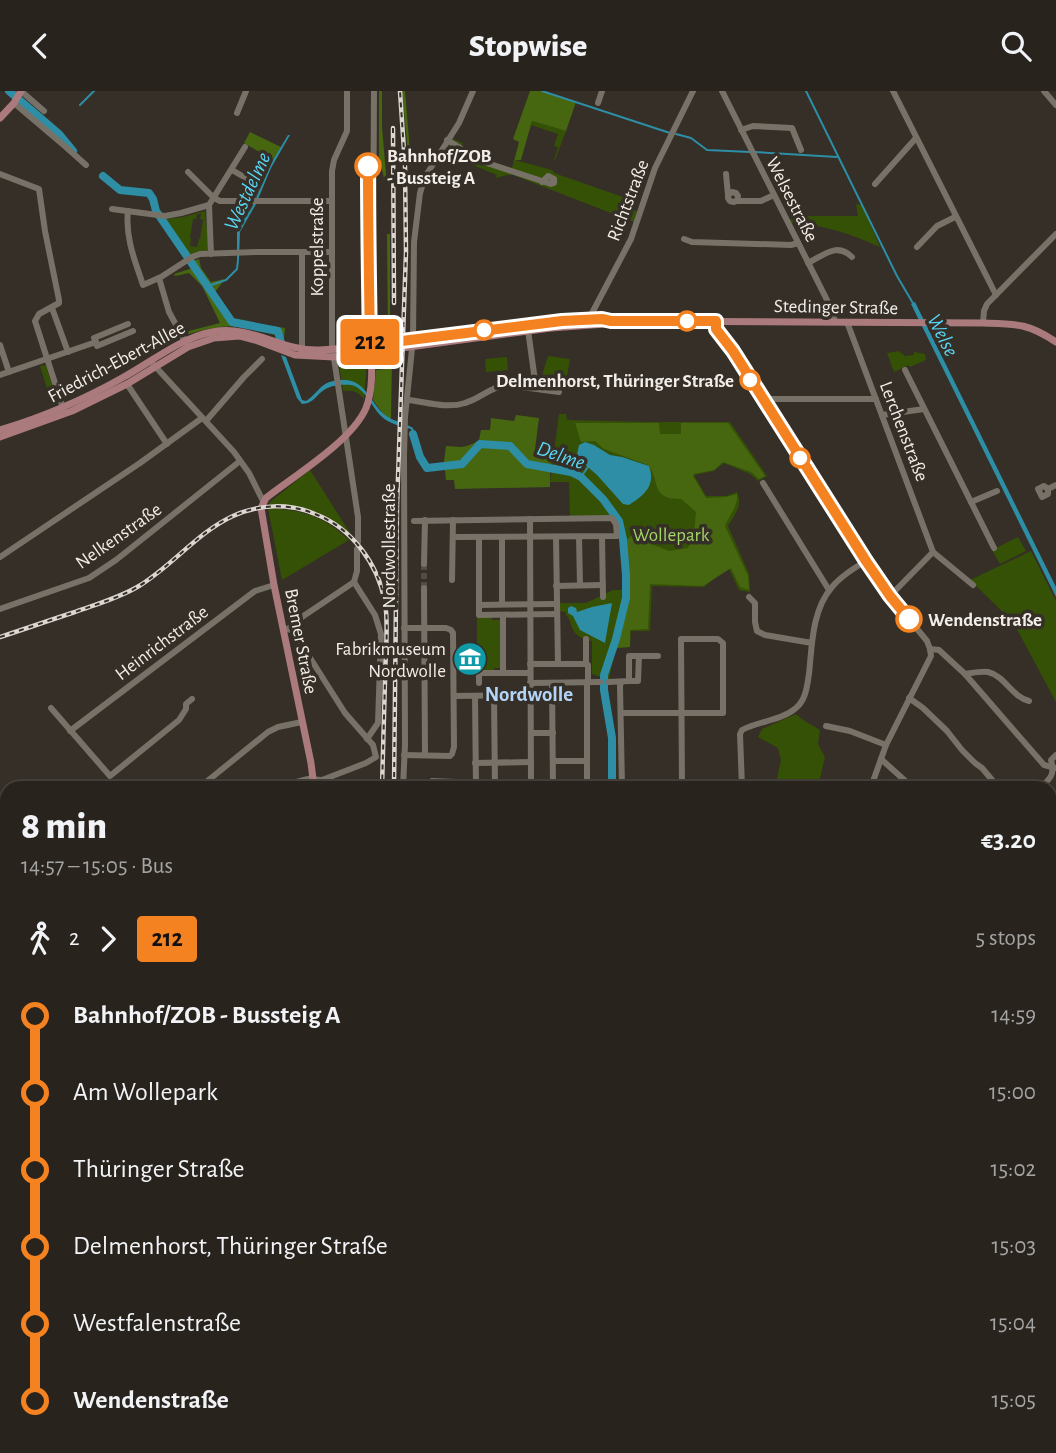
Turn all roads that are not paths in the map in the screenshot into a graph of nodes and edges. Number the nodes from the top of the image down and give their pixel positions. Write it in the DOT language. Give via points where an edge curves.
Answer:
graph roads {
  1 [pos="246,91"];
  2 [pos="347,91"];
  3 [pos="374,91"];
  4 [pos="473,91"];
  5 [pos="602,91"];
  6 [pos="693,91"];
  7 [pos="722,91"];
  8 [pos="893,91"];
  9 [pos="1045,91"];
  10 [pos="16,96"];
  11 [pos="598,103"];
  12 [pos="1056,105"];
  13 [pos="44,111"];
  14 [pos="237,113"];
  15 [pos="2,115"];
  16 [pos="741,130"];
  17 [pos="916,138"];
  18 [pos="447,140"];
  19 [pos="245,147"];
  20 [pos="801,150"];
  21 [pos="86,165"];
  22 [pos="232,170"];
  23 [pos="188,172"];
  24 [pos="0,174"];
  25 [pos="726,174"];
  26 [pos="542,182"];
  27 [pos="875,184"];
  28 [pos="774,195"];
  29 [pos="255,200"];
  30 [pos="212,201"];
  31 [pos="331,201"];
  32 [pos="112,209"];
  33 [pos="128,211"];
  34 [pos="955,217"];
  35 [pos="1056,234"];
  36 [pos="684,239"];
  37 [pos="1050,240"];
  38 [pos="798,243"];
  39 [pos="1056,246"];
  40 [pos="917,247"];
  41 [pos="331,252"];
  42 [pos="302,253"];
  43 [pos="211,254"];
  44 [pos="852,257"];
  45 [pos="808,263"];
  46 [pos="159,278"];
  47 [pos="996,295"];
  48 [pos="51,308"];
  49 [pos="716,321"];
  50 [pos="835,321"];
  51 [pos="591,322"];
  52 [pos="847,322"];
  53 [pos="983,323"];
  54 [pos="128,324"];
  55 [pos="370,326"];
  56 [pos="528,330"];
  57 [pos="132,331"];
  58 [pos="96,342"];
  59 [pos="389,342"];
  60 [pos="1056,342"];
  61 [pos="413,343"];
  62 [pos="186,344"];
  63 [pos="0,345"];
  64 [pos="282,347"];
  65 [pos="371,349"];
  66 [pos="302,351"];
  67 [pos="68,352"];
  68 [pos="333,353"];
  69 [pos="47,359"];
  70 [pos="262,359"];
  71 [pos="154,364"];
  72 [pos="905,370"];
  73 [pos="9,372"];
  74 [pos="0,375"];
  75 [pos="127,384"];
  76 [pos="536,389"];
  77 [pos="559,392"];
  78 [pos="876,399"];
  79 [pos="408,400"];
  80 [pos="764,401"];
  81 [pos="63,408"];
  82 [pos="924,409"];
  83 [pos="882,415"];
  84 [pos="204,420"];
  85 [pos="344,423"];
  86 [pos="354,426"];
  87 [pos="0,430"];
  88 [pos="0,437"];
  89 [pos="346,437"];
  90 [pos="167,444"];
  91 [pos="240,461"];
  92 [pos="763,483"];
  93 [pos="1056,485"];
  94 [pos="1048,489"];
  95 [pos="997,491"];
  96 [pos="265,499"];
  97 [pos="971,502"];
  98 [pos="530,519"];
  99 [pos="425,520"];
  100 [pos="453,520"];
  101 [pos="415,521"];
  102 [pos="453,537"];
  103 [pos="479,537"];
  104 [pos="502,537"];
  105 [pos="530,537"];
  106 [pos="556,537"];
  107 [pos="579,537"];
  108 [pos="602,537"];
  109 [pos="994,548"];
  110 [pos="933,552"];
  111 [pos="0,557"];
  112 [pos="866,561"];
  113 [pos="424,563"];
  114 [pos="452,580"];
  115 [pos="354,582"];
  116 [pos="274,585"];
  117 [pos="580,585"];
  118 [pos="603,585"];
  119 [pos="973,585"];
  120 [pos="556,586"];
  121 [pos="424,588"];
  122 [pos="829,590"];
  123 [pos="890,596"];
  124 [pos="603,597"];
  125 [pos="749,597"];
  126 [pos="502,604"];
  127 [pos="530,604"];
  128 [pos="556,604"];
  129 [pos="479,605"];
  130 [pos="0,609"];
  131 [pos="530,614"];
  132 [pos="557,614"];
  133 [pos="503,615"];
  134 [pos="404,628"];
  135 [pos="425,628"];
  136 [pos="286,629"];
  137 [pos="586,639"];
  138 [pos="812,643"];
  139 [pos="931,652"];
  140 [pos="658,656"];
  141 [pos="530,664"];
  142 [pos="558,664"];
  143 [pos="586,664"];
  144 [pos="503,673"];
  145 [pos="530,673"];
  146 [pos="965,674"];
  147 [pos="625,681"];
  148 [pos="587,682"];
  149 [pos="600,682"];
  150 [pos="609,682"];
  151 [pos="530,683"];
  152 [pos="552,683"];
  153 [pos="478,691"];
  154 [pos="530,695"];
  155 [pos="454,696"];
  156 [pos="495,696"];
  157 [pos="909,698"];
  158 [pos="192,699"];
  159 [pos="1029,701"];
  160 [pos="51,708"];
  161 [pos="682,712"];
  162 [pos="621,713"];
  163 [pos="302,722"];
  164 [pos="826,726"];
  165 [pos="70,731"];
  166 [pos="531,733"];
  167 [pos="553,733"];
  168 [pos="367,739"];
  169 [pos="886,745"];
  170 [pos="404,755"];
  171 [pos="425,755"];
  172 [pos="1056,755"];
  173 [pos="881,758"];
  174 [pos="553,761"];
  175 [pos="586,761"];
  176 [pos="531,762"];
  177 [pos="475,763"];
  178 [pos="495,763"];
  179 [pos="1054,767"];
  180 [pos="207,781"];
  181 [pos="314,781"];
  182 [pos="319,781"];
  183 [pos="403,781"];
  184 [pos="475,781"];
  185 [pos="495,781"];
  186 [pos="531,781"];
  187 [pos="553,781"];
  188 [pos="587,781"];
  189 [pos="622,781"];
  190 [pos="682,781"];
  191 [pos="742,781"];
  192 [pos="873,781"];
  193 [pos="906,781"];
  194 [pos="993,781"];
  1 -- 14 [label="street"];
  2 -- 31 [label="street, Koppelstraße" via="347,125 334,160"];
  3 -- 55 [label="street"];
  4 -- 18 [label="street, Nordwollestraße"];
  5 -- 11 [label="street"];
  6 -- 51 [label="street, Richtstraße" via="655,168 634,233"];
  7 -- 16 [label="street, Welsestraße"];
  8 -- 17 [label="street"];
  9 -- 12 [label="street"];
  10 -- 13 [label="street"];
  10 -- 15 [label="main road"];
  10 -- 21 [label="street"];
  16 -- 20 [label="street" via="792,128"];
  16 -- 28 [label="street, Welsestraße"];
  17 -- 27 [label="street"];
  17 -- 34 [label="street"];
  18 -- 26 [label="street" via="484,162"];
  18 -- 61 [label="street, Nordwollestraße" via="420,193 414,242"];
  19 -- 22 [label="street"];
  22 -- 29 [label="street" via="258,185"];
  22 -- 30 [label="street"];
  23 -- 30 [label="street"];
  24 -- 48 [label="street" via="39,190 59,300"];
  25 -- 28 [label="street" via="728,195 736,193 737,201 761,201"];
  28 -- 38 [label="street, Welsestraße"];
  29 -- 30 [label="street"];
  29 -- 31 [label="street"];
  30 -- 33 [label="street" via="181,213"];
  30 -- 43 [label="street"];
  31 -- 41 [label="street, Koppelstraße"];
  32 -- 33 [label="street"];
  33 -- 46 [label="street" via="128,233 143,285"];
  34 -- 40 [label="street" via="937,226"];
  34 -- 47 [label="street"];
  35 -- 37 [label="street"];
  36 -- 38 [label="street"];
  37 -- 39 [label="street"];
  37 -- 47 [label="street"];
  38 -- 45 [label="street, Welsestraße"];
  41 -- 42 [label="street"];
  41 -- 68 [label="street, Koppelstraße"];
  42 -- 43 [label="street"];
  42 -- 66 [label="street"];
  43 -- 46 [label="street" via="190,258"];
  44 -- 45 [label="street" via="842,249"];
  45 -- 50 [label="street, Welsestraße"];
  46 -- 62 [label="street" via="169,312"];
  47 -- 53 [label="street" via="985,307"];
  48 -- 67 [label="street"];
  48 -- 69 [label="street" via="35,321"];
  49 -- 50 [label="main road, Stedinger Straße"];
  49 -- 51 [label="main road, Stedinger Straße"];
  49 -- 80 [label="street" via="716,329"];
  50 -- 52 [label="main road, Stedinger Straße"];
  51 -- 56 [label="main road, Stedinger Straße"];
  51 -- 61 [label="main road, Stedinger Straße" via="562,321"];
  52 -- 53 [label="main road, Stedinger Straße"];
  52 -- 78 [label="street, Lerchenstraße"];
  53 -- 60 [label="main road, Stedinger Straße" via="1027,326"];
  54 -- 58 [label="street" via="94,338"];
  55 -- 59 [label="street"];
  55 -- 65 [label="street"];
  56 -- 61 [label="main road, Stedinger Straße"];
  56 -- 76 [label="street"];
  57 -- 58 [label="street" via="97,346"];
  58 -- 67 [label="street"];
  59 -- 61 [label="main road, Friedrich-Ebert-Allee"];
  59 -- 65 [label="main road, Friedrich-Ebert-Allee"];
  61 -- 65 [label="main road, Friedrich-Ebert-Allee"];
  61 -- 79 [label="street, Nordwollestraße"];
  62 -- 64 [label="main road, Friedrich-Ebert-Allee" via="240,337"];
  62 -- 71 [label="main road, Friedrich-Ebert-Allee"];
  63 -- 73 [label="street"];
  64 -- 66 [label="main road, Friedrich-Ebert-Allee"];
  64 -- 68 [label="main road, Friedrich-Ebert-Allee" via="299,355"];
  65 -- 68 [label="main road, Friedrich-Ebert-Allee"];
  65 -- 86 [label="main road" via="370,393"];
  66 -- 68 [label="main road, Friedrich-Ebert-Allee"];
  67 -- 69 [label="street"];
  68 -- 85 [label="street, Koppelstraße"];
  69 -- 73 [label="street"];
  69 -- 81 [label="street"];
  70 -- 84 [label="street"];
  71 -- 75 [label="main road, Friedrich-Ebert-Allee"];
  71 -- 81 [label="main road, Friedrich-Ebert-Allee"];
  71 -- 84 [label="street, Bremer Straße"];
  72 -- 82 [label="street"];
  73 -- 74 [label="street"];
  75 -- 88 [label="main road, Friedrich-Ebert-Allee" via="72,411"];
  75 -- 90 [label="street"];
  76 -- 77 [label="street"];
  76 -- 79 [label="street" via="498,386 454,406"];
  78 -- 80 [label="street"];
  78 -- 83 [label="street, Lerchenstraße"];
  79 -- 134 [label="street, Nordwollestraße"];
  80 -- 112 [label="street"];
  81 -- 87 [label="main road, Friedrich-Ebert-Allee"];
  82 -- 83 [label="street"];
  82 -- 97 [label="street"];
  83 -- 110 [label="street, Lerchenstraße"];
  84 -- 90 [label="street"];
  84 -- 91 [label="street, Bremer Straße"];
  85 -- 86 [label="street"];
  85 -- 89 [label="street, Koppelstraße"];
  86 -- 89 [label="main road"];
  89 -- 96 [label="main road"];
  89 -- 115 [label="street, Koppelstraße" via="358,517"];
  90 -- 111 [label="street"];
  91 -- 96 [label="street, Bremer Straße"];
  91 -- 130 [label="street, Nelkenstraße" via="89,578"];
  92 -- 122 [label="street"];
  93 -- 94 [label="street"];
  95 -- 97 [label="street"];
  96 -- 116 [label="main road, Bremer Straße" via="261,513"];
  97 -- 109 [label="street"];
  98 -- 100 [label="street"];
  98 -- 105 [label="street"];
  98 -- 108 [label="street" via="612,517 617,536"];
  99 -- 100 [label="street"];
  99 -- 101 [label="street"];
  99 -- 113 [label="street"];
  100 -- 102 [label="street"];
  102 -- 103 [label="street"];
  102 -- 114 [label="street"];
  103 -- 104 [label="street"];
  103 -- 129 [label="street"];
  104 -- 105 [label="street"];
  104 -- 126 [label="street"];
  105 -- 106 [label="street"];
  105 -- 127 [label="street"];
  106 -- 107 [label="street"];
  106 -- 120 [label="street"];
  107 -- 108 [label="street"];
  107 -- 117 [label="street"];
  108 -- 118 [label="street"];
  110 -- 119 [label="street"];
  110 -- 123 [label="street"];
  112 -- 122 [label="street"];
  112 -- 123 [label="street"];
  115 -- 136 [label="street"];
  115 -- 168 [label="street" via="381,633 378,723"];
  116 -- 136 [label="main road, Bremer Straße"];
  116 -- 165 [label="street, Heinrichstraße" via="255,591"];
  117 -- 118 [label="street"];
  117 -- 120 [label="street"];
  118 -- 124 [label="street"];
  120 -- 128 [label="street"];
  121 -- 135 [label="street"];
  122 -- 138 [label="street"];
  123 -- 139 [label="street"];
  125 -- 138 [label="street" via="755,603 757,631"];
  126 -- 127 [label="street"];
  126 -- 129 [label="street"];
  127 -- 128 [label="street"];
  127 -- 131 [label="street"];
  128 -- 132 [label="street"];
  129 -- 133 [label="street" via="479,615"];
  131 -- 132 [label="street"];
  131 -- 133 [label="street"];
  131 -- 141 [label="street"];
  132 -- 142 [label="street"];
  133 -- 144 [label="street"];
  134 -- 135 [label="street"];
  134 -- 170 [label="street, Nordwollestraße"];
  135 -- 155 [label="street" via="449,628 453,633"];
  135 -- 171 [label="street"];
  136 -- 163 [label="main road, Bremer Straße"];
  136 -- 168 [label="street" via="293,631"];
  137 -- 143 [label="street"];
  138 -- 191 [label="street" via="807,689 801,702 792,711 740,734"];
  139 -- 146 [label="street" via="939,650"];
  139 -- 157 [label="street"];
  140 -- 147 [label="street" via="639,656 638,681"];
  141 -- 142 [label="street"];
  141 -- 145 [label="street"];
  142 -- 143 [label="street"];
  143 -- 148 [label="street"];
  144 -- 145 [label="street"];
  144 -- 153 [label="street" via="479,673"];
  145 -- 151 [label="street"];
  146 -- 159 [label="street" via="987,672 1021,700"];
  146 -- 179 [label="street" via="1044,765"];
  147 -- 150 [label="street"];
  147 -- 162 [label="street" via="620,687"];
  148 -- 149 [label="street"];
  148 -- 152 [label="street"];
  148 -- 175 [label="street"];
  151 -- 152 [label="street"];
  151 -- 154 [label="street"];
  152 -- 167 [label="street"];
  153 -- 155 [label="street"];
  153 -- 156 [label="street"];
  153 -- 177 [label="street"];
  154 -- 156 [label="street"];
  154 -- 166 [label="street"];
  155 -- 171 [label="street" via="452,754"];
  156 -- 178 [label="street"];
  157 -- 169 [label="street"];
  157 -- 194 [label="street"];
  158 -- 165 [label="street" via="179,720 110,776"];
  160 -- 165 [label="street"];
  161 -- 161 [label="street" via="681,639 718,639 723,643 723,713"];
  161 -- 162 [label="street"];
  161 -- 190 [label="street"];
  162 -- 189 [label="street"];
  163 -- 180 [label="street" via="268,732"];
  163 -- 181 [label="main road, Bremer Straße"];
  164 -- 169 [label="street"];
  166 -- 167 [label="street"];
  166 -- 176 [label="street"];
  167 -- 174 [label="street"];
  168 -- 182 [label="street" via="376,757"];
  169 -- 173 [label="street"];
  170 -- 171 [label="street"];
  170 -- 183 [label="street, Nordwollestraße"];
  172 -- 179 [label="street" via="1051,760"];
  173 -- 192 [label="street"];
  173 -- 193 [label="street"];
  174 -- 175 [label="street"];
  174 -- 187 [label="street"];
  175 -- 188 [label="street"];
  176 -- 178 [label="street"];
  176 -- 186 [label="street"];
  177 -- 178 [label="street"];
  177 -- 184 [label="street"];
  178 -- 185 [label="street"];
}
